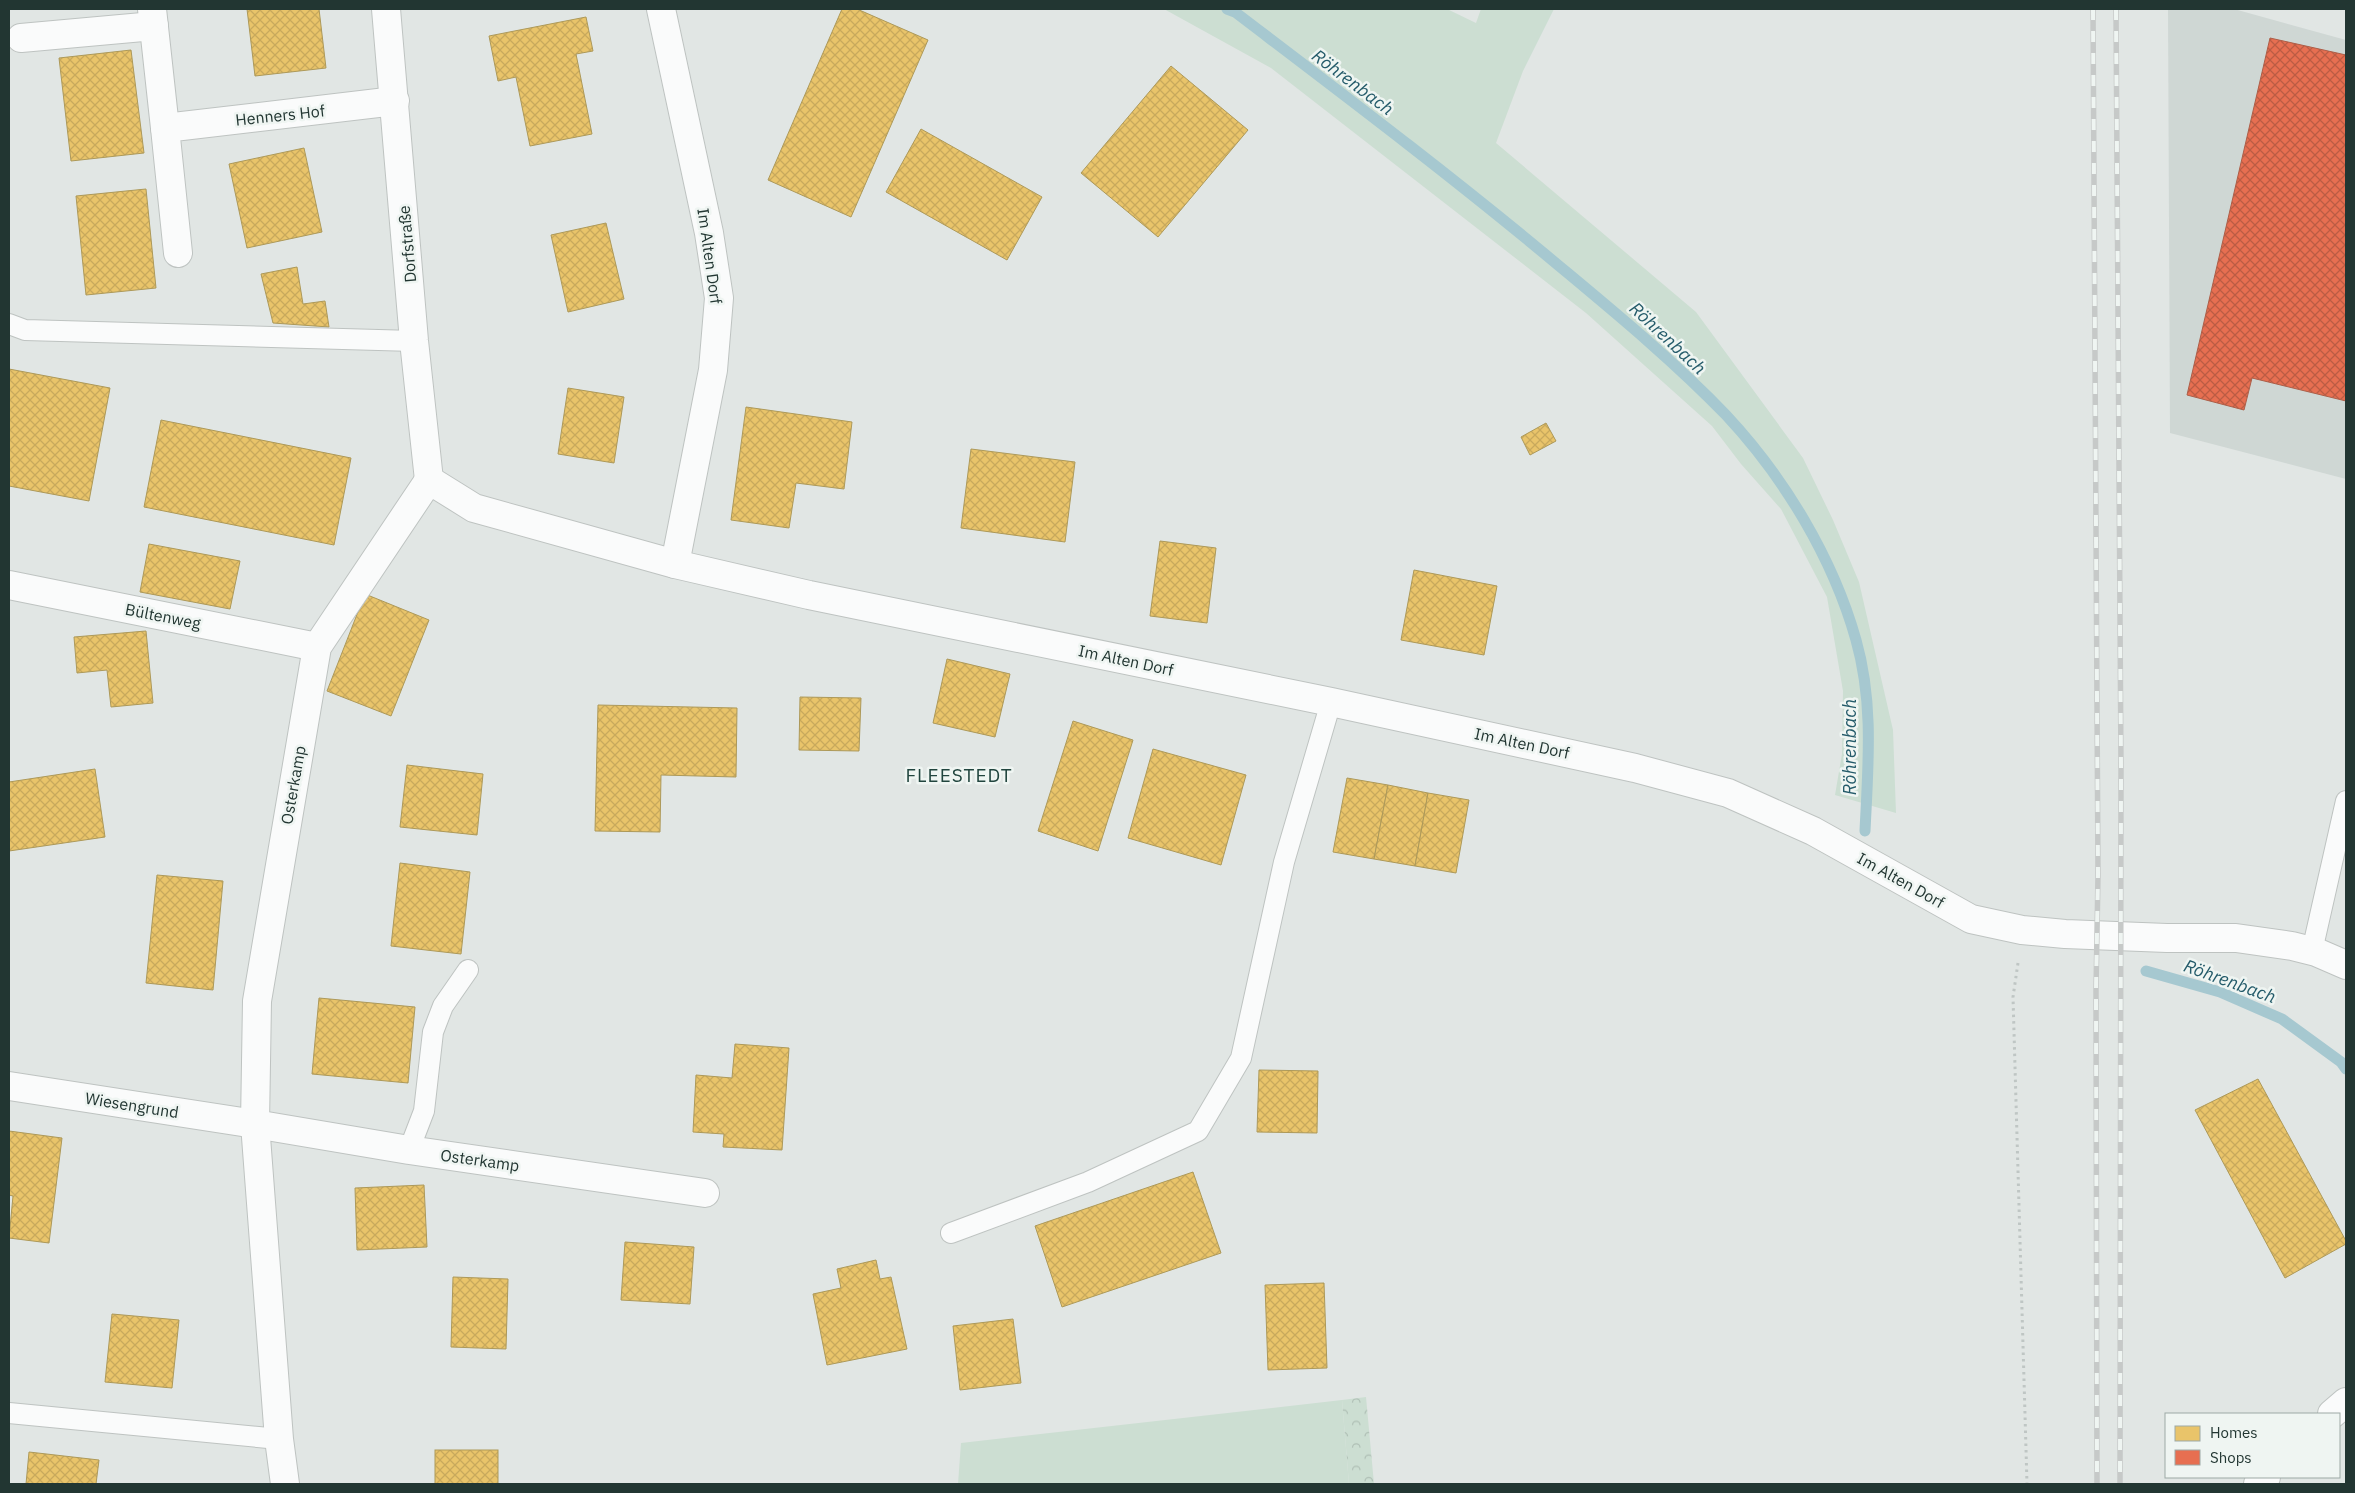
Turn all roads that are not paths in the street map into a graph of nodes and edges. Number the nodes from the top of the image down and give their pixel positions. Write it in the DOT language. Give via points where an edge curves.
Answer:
graph roads {
  1 [pos="386,9"];
  2 [pos="661,9"];
  3 [pos="153,17"];
  4 [pos="21,38"];
  5 [pos="395,101"];
  6 [pos="165,128"];
  7 [pos="178,253"];
  8 [pos="9,324"];
  9 [pos="414,341"];
  10 [pos="429,480"];
  11 [pos="675,564"];
  12 [pos="9,585"];
  13 [pos="316,647"];
  14 [pos="1331,702"];
  15 [pos="2346,801"];
  16 [pos="2312,951"];
  17 [pos="2346,965"];
  18 [pos="468,970"];
  19 [pos="9,1086"];
  20 [pos="254,1124"];
  21 [pos="409,1150"];
  22 [pos="705,1193"];
  23 [pos="951,1233"];
  24 [pos="2346,1402"];
  25 [pos="9,1413"];
  26 [pos="2333,1413"];
  27 [pos="279,1439"];
  28 [pos="285,1484"];
  1 -- 5 [label="street, Dorfstraße"];
  2 -- 11 [label="street, Im Alten Dorf" via="709,233 719,298 714,370"];
  3 -- 4 [label="street"];
  3 -- 6 [label="street"];
  5 -- 6 [label="street, Henners Hof"];
  5 -- 9 [label="street, Dorfstraße"];
  6 -- 7 [label="street"];
  8 -- 9 [label="lane" via="25,330"];
  9 -- 10 [label="street, Dorfstraße"];
  10 -- 11 [label="street, Im Alten Dorf" via="474,508"];
  10 -- 13 [label="street, Osterkamp"];
  11 -- 14 [label="street, Im Alten Dorf"];
  12 -- 13 [label="street, Bültenweg"];
  13 -- 20 [label="street, Osterkamp" via="257,1000"];
  14 -- 16 [label="street, Im Alten Dorf" via="1635,768 1728,792 1813,832 1971,919 2022,930 2167,938 2236,938"];
  14 -- 23 [label="lane" via="1284,862 1241,1058 1198,1131 1088,1182"];
  15 -- 16 [label="lane"];
  16 -- 17 [label="street, Im Alten Dorf"];
  18 -- 21 [label="lane" via="443,1006 433,1032 424,1111"];
  19 -- 20 [label="street, Wiesengrund"];
  20 -- 21 [label="street, Osterkamp"];
  20 -- 27 [label="street, Osterkamp"];
  21 -- 22 [label="street, Osterkamp"];
  24 -- 26 [label="street"];
  25 -- 27 [label="lane"];
  27 -- 28 [label="street, Osterkamp"];
}
